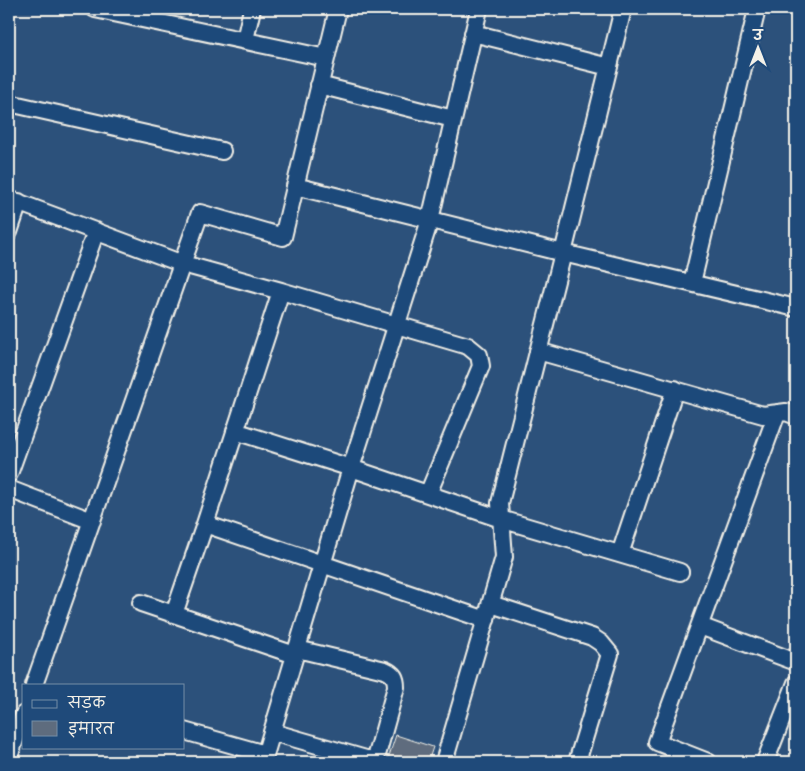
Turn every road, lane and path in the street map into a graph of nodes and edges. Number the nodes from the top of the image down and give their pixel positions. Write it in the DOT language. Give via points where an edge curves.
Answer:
graph roads {
  1 [pos="95,9"];
  2 [pos="252,9"];
  3 [pos="338,9"];
  4 [pos="478,9"];
  5 [pos="623,9"];
  6 [pos="757,9"];
  7 [pos="154,15"];
  8 [pos="473,32"];
  9 [pos="245,40"];
  10 [pos="326,58"];
  11 [pos="609,67"];
  12 [pos="319,85"];
  13 [pos="9,103"];
  14 [pos="453,119"];
  15 [pos="222,151"];
  16 [pos="295,186"];
  17 [pos="14,200"];
  18 [pos="430,220"];
  19 [pos="96,231"];
  20 [pos="9,232"];
  21 [pos="563,253"];
  22 [pos="183,264"];
  23 [pos="692,283"];
  24 [pos="281,291"];
  25 [pos="796,308"];
  26 [pos="396,326"];
  27 [pos="538,351"];
  28 [pos="675,389"];
  29 [pos="777,413"];
  30 [pos="796,416"];
  31 [pos="236,431"];
  32 [pos="351,468"];
  33 [pos="9,474"];
  34 [pos="9,489"];
  35 [pos="428,494"];
  36 [pos="501,519"];
  37 [pos="92,521"];
  38 [pos="205,524"];
  39 [pos="620,554"];
  40 [pos="322,563"];
  41 [pos="680,572"];
  42 [pos="141,603"];
  43 [pos="491,604"];
  44 [pos="174,614"];
  45 [pos="486,620"];
  46 [pos="700,626"];
  47 [pos="296,652"];
  48 [pos="796,662"];
  49 [pos="796,683"];
  50 [pos="34,684"];
  51 [pos="22,720"];
  52 [pos="185,731"];
  53 [pos="272,732"];
  54 [pos="9,757"];
  55 [pos="264,758"];
  56 [pos="444,762"];
  57 [pos="577,762"];
  58 [pos="708,762"];
  59 [pos="765,762"];
  1 -- 7 [label="street"];
  2 -- 9 [label="street"];
  3 -- 10 [label="street"];
  4 -- 8 [label="street"];
  5 -- 11 [label="street"];
  6 -- 23 [label="street"];
  7 -- 9 [label="street"];
  8 -- 11 [label="street"];
  8 -- 14 [label="street"];
  9 -- 10 [label="street"];
  10 -- 12 [label="street"];
  11 -- 21 [label="street"];
  12 -- 14 [label="street"];
  12 -- 16 [label="street"];
  13 -- 15 [label="street"];
  14 -- 18 [label="street"];
  16 -- 18 [label="street"];
  16 -- 22 [label="street" via="283,237 200,213"];
  17 -- 19 [label="street"];
  17 -- 20 [label="street"];
  18 -- 21 [label="street"];
  18 -- 26 [label="street"];
  19 -- 22 [label="street"];
  19 -- 33 [label="street"];
  21 -- 23 [label="street"];
  21 -- 27 [label="street"];
  22 -- 24 [label="street"];
  22 -- 37 [label="street"];
  23 -- 25 [label="street"];
  24 -- 26 [label="street"];
  24 -- 31 [label="street"];
  26 -- 32 [label="street"];
  26 -- 35 [label="street" via="468,346 479,355 481,366"];
  27 -- 28 [label="street"];
  27 -- 36 [label="street" via="500,503"];
  28 -- 29 [label="street" via="763,415"];
  28 -- 39 [label="street"];
  29 -- 30 [label="street"];
  29 -- 46 [label="street"];
  31 -- 32 [label="street"];
  31 -- 38 [label="street"];
  32 -- 35 [label="street"];
  32 -- 40 [label="street"];
  34 -- 37 [label="street"];
  35 -- 36 [label="street"];
  36 -- 39 [label="street"];
  36 -- 43 [label="street" via="504,557"];
  37 -- 50 [label="street"];
  38 -- 40 [label="street"];
  38 -- 44 [label="street"];
  39 -- 41 [label="street"];
  40 -- 45 [label="street"];
  40 -- 47 [label="street"];
  42 -- 44 [label="street"];
  43 -- 45 [label="street"];
  43 -- 57 [label="street" via="592,637 610,654"];
  44 -- 47 [label="street"];
  45 -- 56 [label="street"];
  46 -- 48 [label="street"];
  46 -- 58 [label="street" via="657,742"];
  47 -- 53 [label="street"];
  47 -- 53 [label="street" via="385,670 396,679 377,755 366,759"];
  49 -- 59 [label="street"];
  51 -- 54 [label="street"];
  52 -- 55 [label="street"];
  53 -- 55 [label="street"];
}
